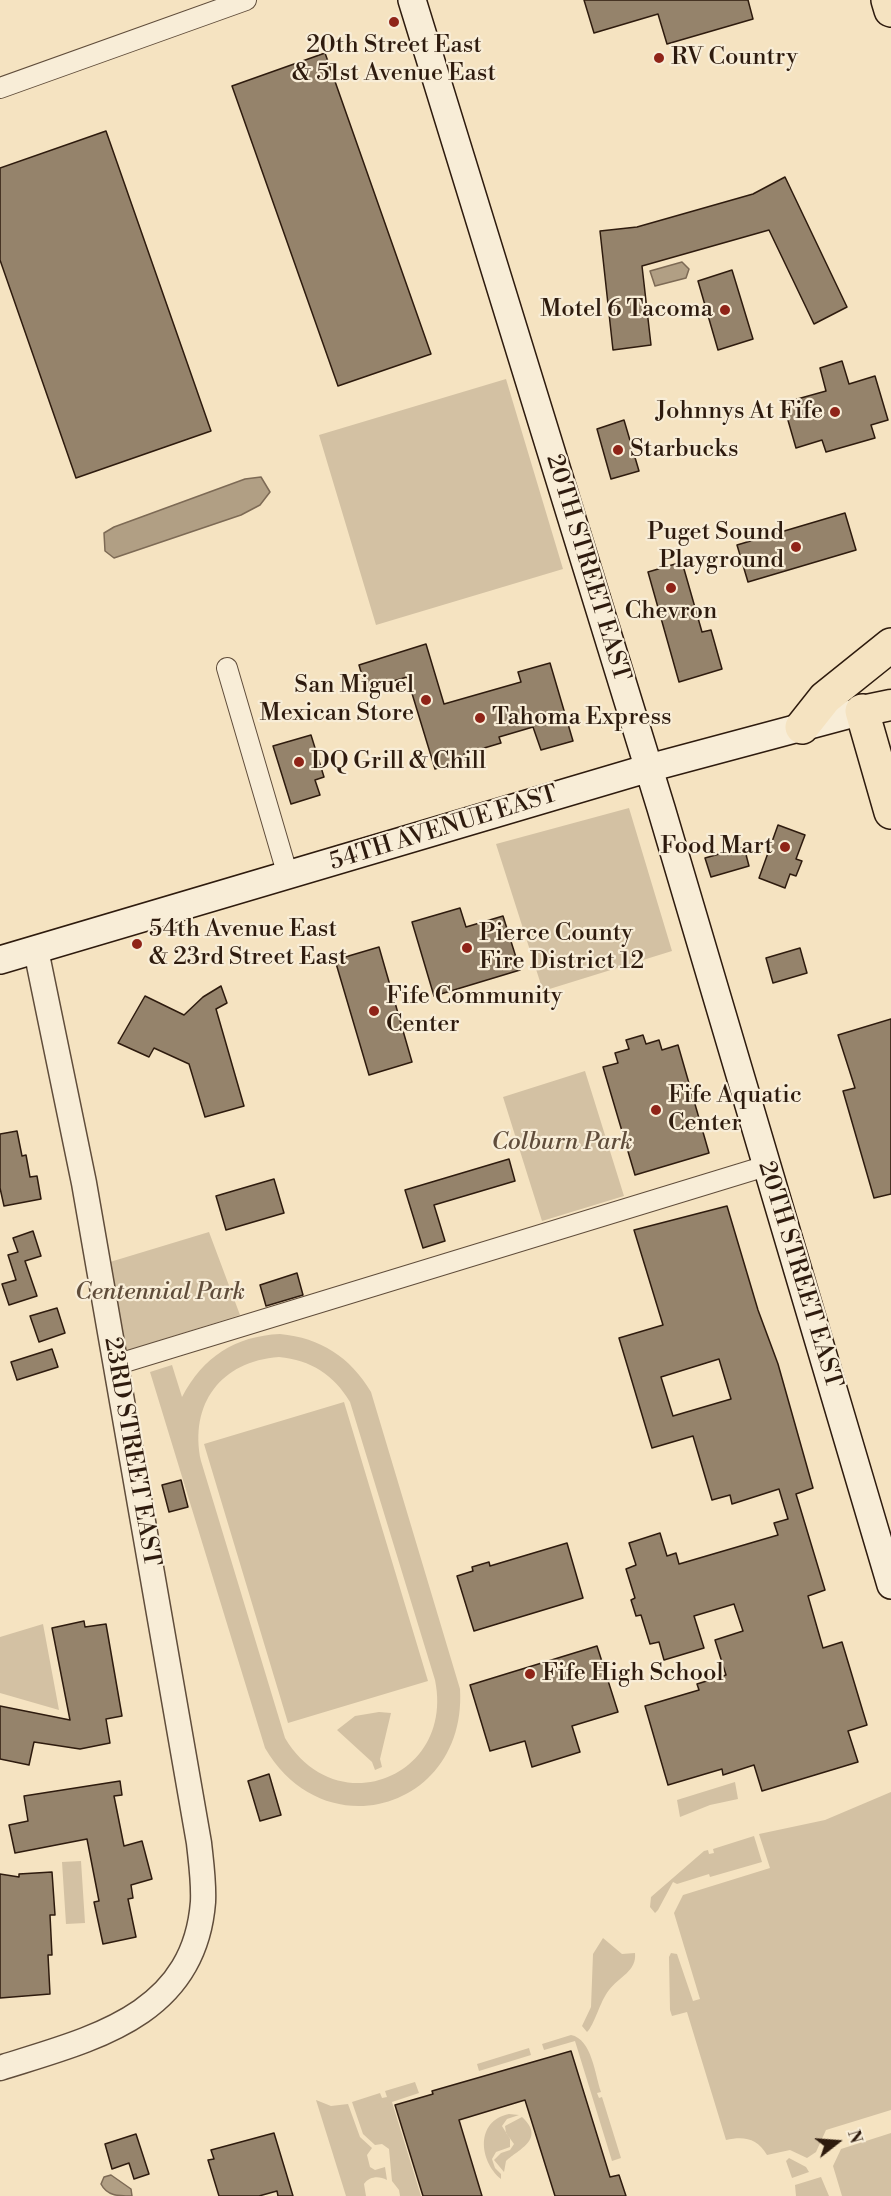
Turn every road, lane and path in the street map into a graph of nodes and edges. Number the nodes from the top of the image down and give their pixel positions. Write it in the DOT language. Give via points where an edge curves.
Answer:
graph roads {
  1 [pos="246,0"];
  2 [pos="412,0"];
  3 [pos="888,0"];
  4 [pos="891,10"];
  5 [pos="0,88"];
  6 [pos="891,645"];
  7 [pos="227,668"];
  8 [pos="877,708"];
  9 [pos="802,727"];
  10 [pos="649,768"];
  11 [pos="891,812"];
  12 [pos="288,876"];
  13 [pos="36,950"];
  14 [pos="0,960"];
  15 [pos="766,1166"];
  16 [pos="115,1365"];
  17 [pos="891,1585"];
  18 [pos="0,2068"];
  1 -- 5 [label="street"];
  2 -- 10 [label="main road, 20TH STREET EAST"];
  3 -- 4 [label="highway"];
  6 -- 9 [label="highway" via="825,698"];
  7 -- 12 [label="street"];
  8 -- 9 [label="main road, 54TH AVENUE EAST"];
  8 -- 11 [label="highway"];
  9 -- 10 [label="main road, 54TH AVENUE EAST"];
  10 -- 12 [label="main road, 54TH AVENUE EAST"];
  10 -- 15 [label="main road, 20TH STREET EAST"];
  12 -- 13 [label="main road, 54TH AVENUE EAST"];
  13 -- 14 [label="main road, 54TH AVENUE EAST"];
  13 -- 16 [label="street, 23RD STREET EAST" via="79,1156"];
  15 -- 16 [label="street"];
  15 -- 17 [label="main road, 20TH STREET EAST"];
  16 -- 18 [label="street, 23RD STREET EAST" via="199,1843 203,1899 198,1932 189,1956 168,1987 135,2017 118,2027"];
}
